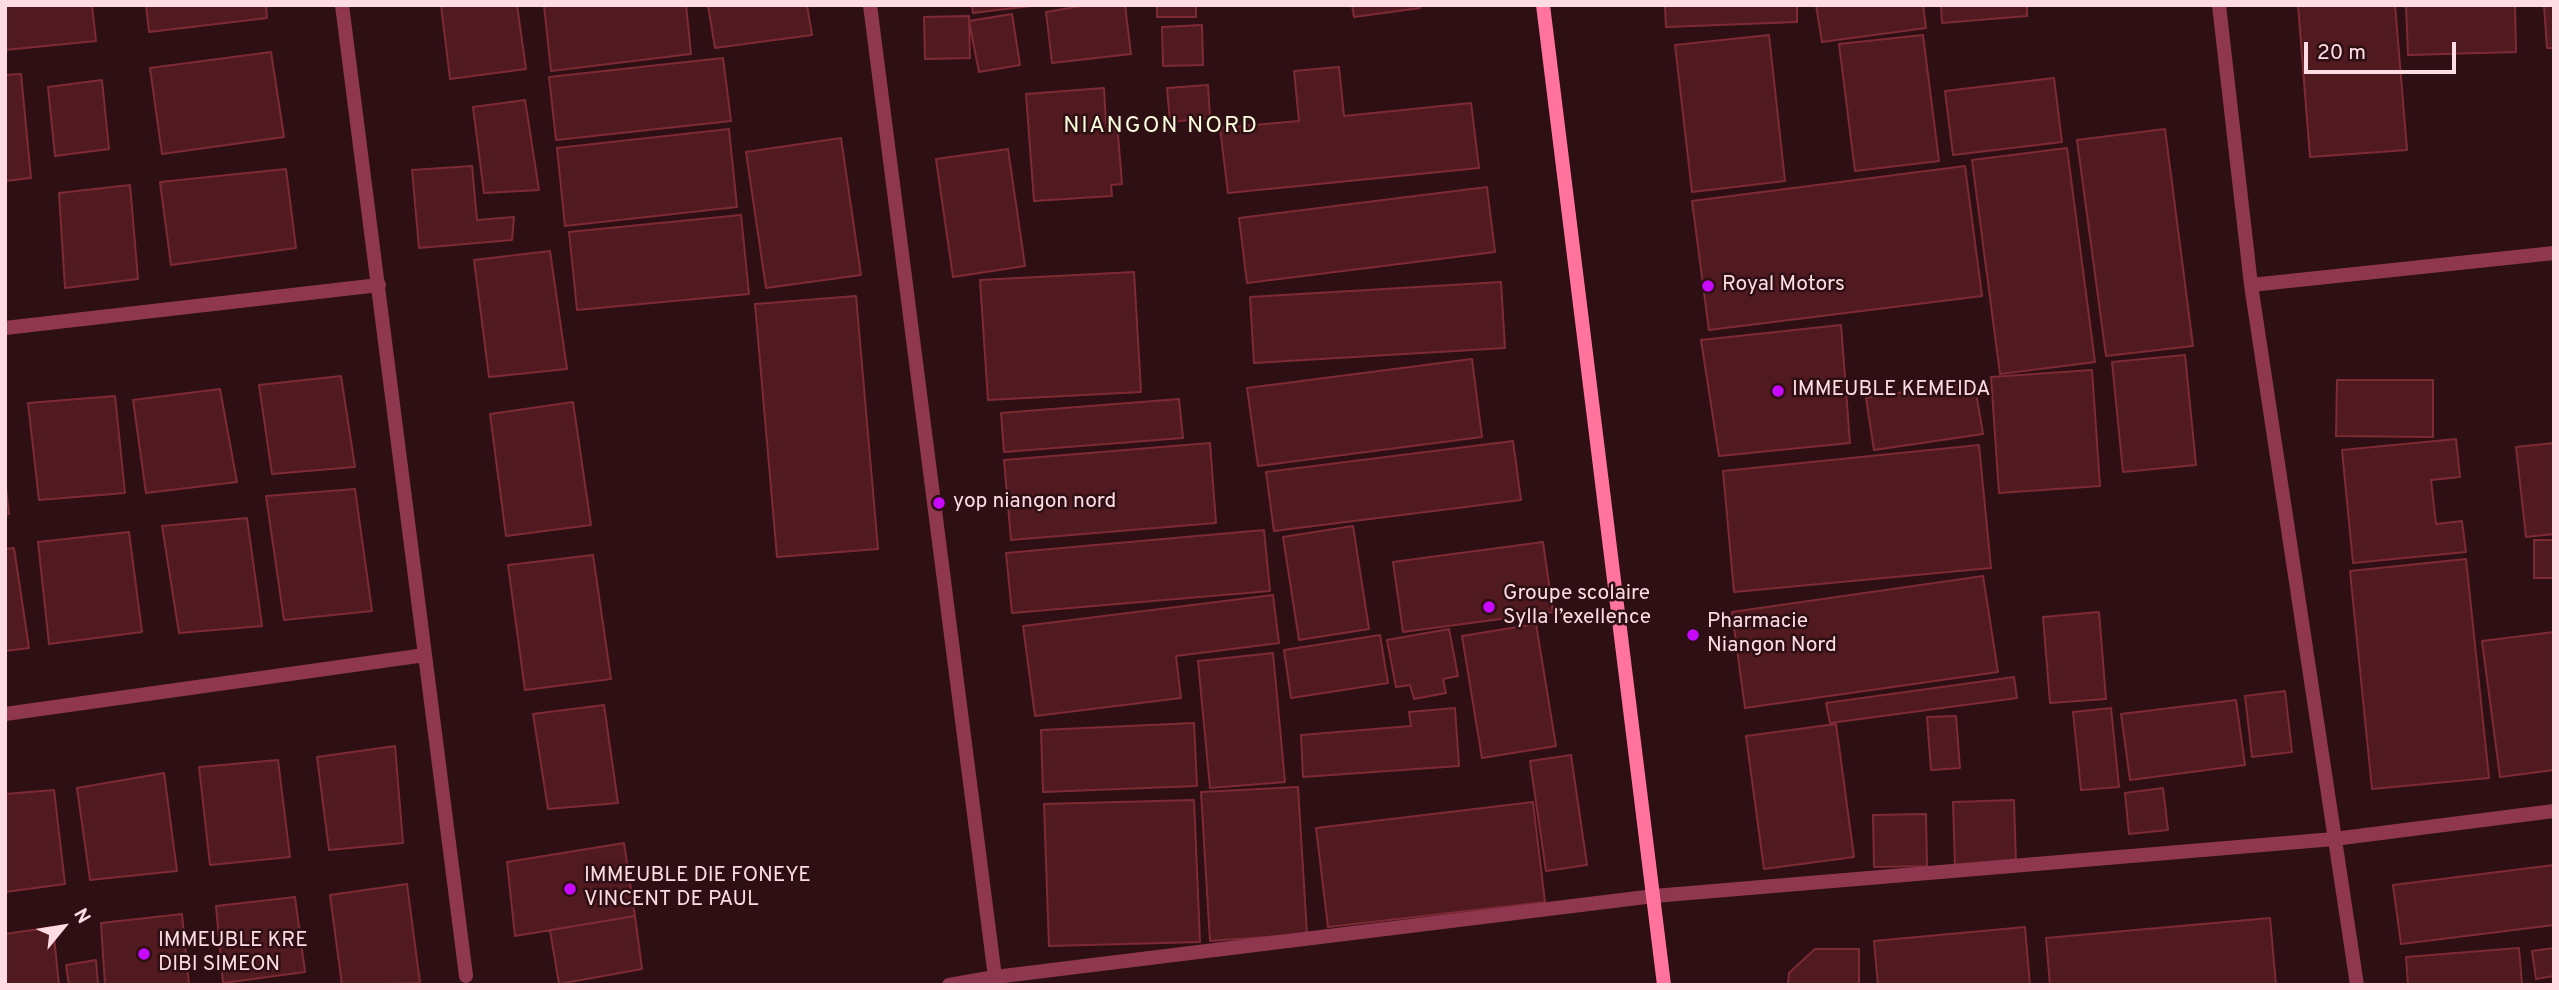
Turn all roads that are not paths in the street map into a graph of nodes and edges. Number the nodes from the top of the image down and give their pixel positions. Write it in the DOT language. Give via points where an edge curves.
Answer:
graph roads {
  1 [pos="342,5"];
  2 [pos="870,5"];
  3 [pos="1543,5"];
  4 [pos="2219,5"];
  5 [pos="2554,253"];
  6 [pos="379,285"];
  7 [pos="2251,285"];
  8 [pos="5,328"];
  9 [pos="425,655"];
  10 [pos="5,714"];
  11 [pos="2554,811"];
  12 [pos="2334,839"];
  13 [pos="1654,896"];
  14 [pos="466,976"];
  15 [pos="995,977"];
  16 [pos="949,985"];
  17 [pos="1664,985"];
  18 [pos="2357,985"];
  1 -- 6 [label="street"];
  2 -- 15 [label="street"];
  3 -- 13 [label="street"];
  4 -- 7 [label="street"];
  5 -- 7 [label="street"];
  6 -- 8 [label="street"];
  6 -- 9 [label="street"];
  7 -- 12 [label="street"];
  9 -- 10 [label="street"];
  9 -- 14 [label="street"];
  11 -- 12 [label="street"];
  12 -- 13 [label="street"];
  12 -- 18 [label="street"];
  13 -- 15 [label="street"];
  13 -- 17 [label="street"];
  15 -- 16 [label="street"];
}
